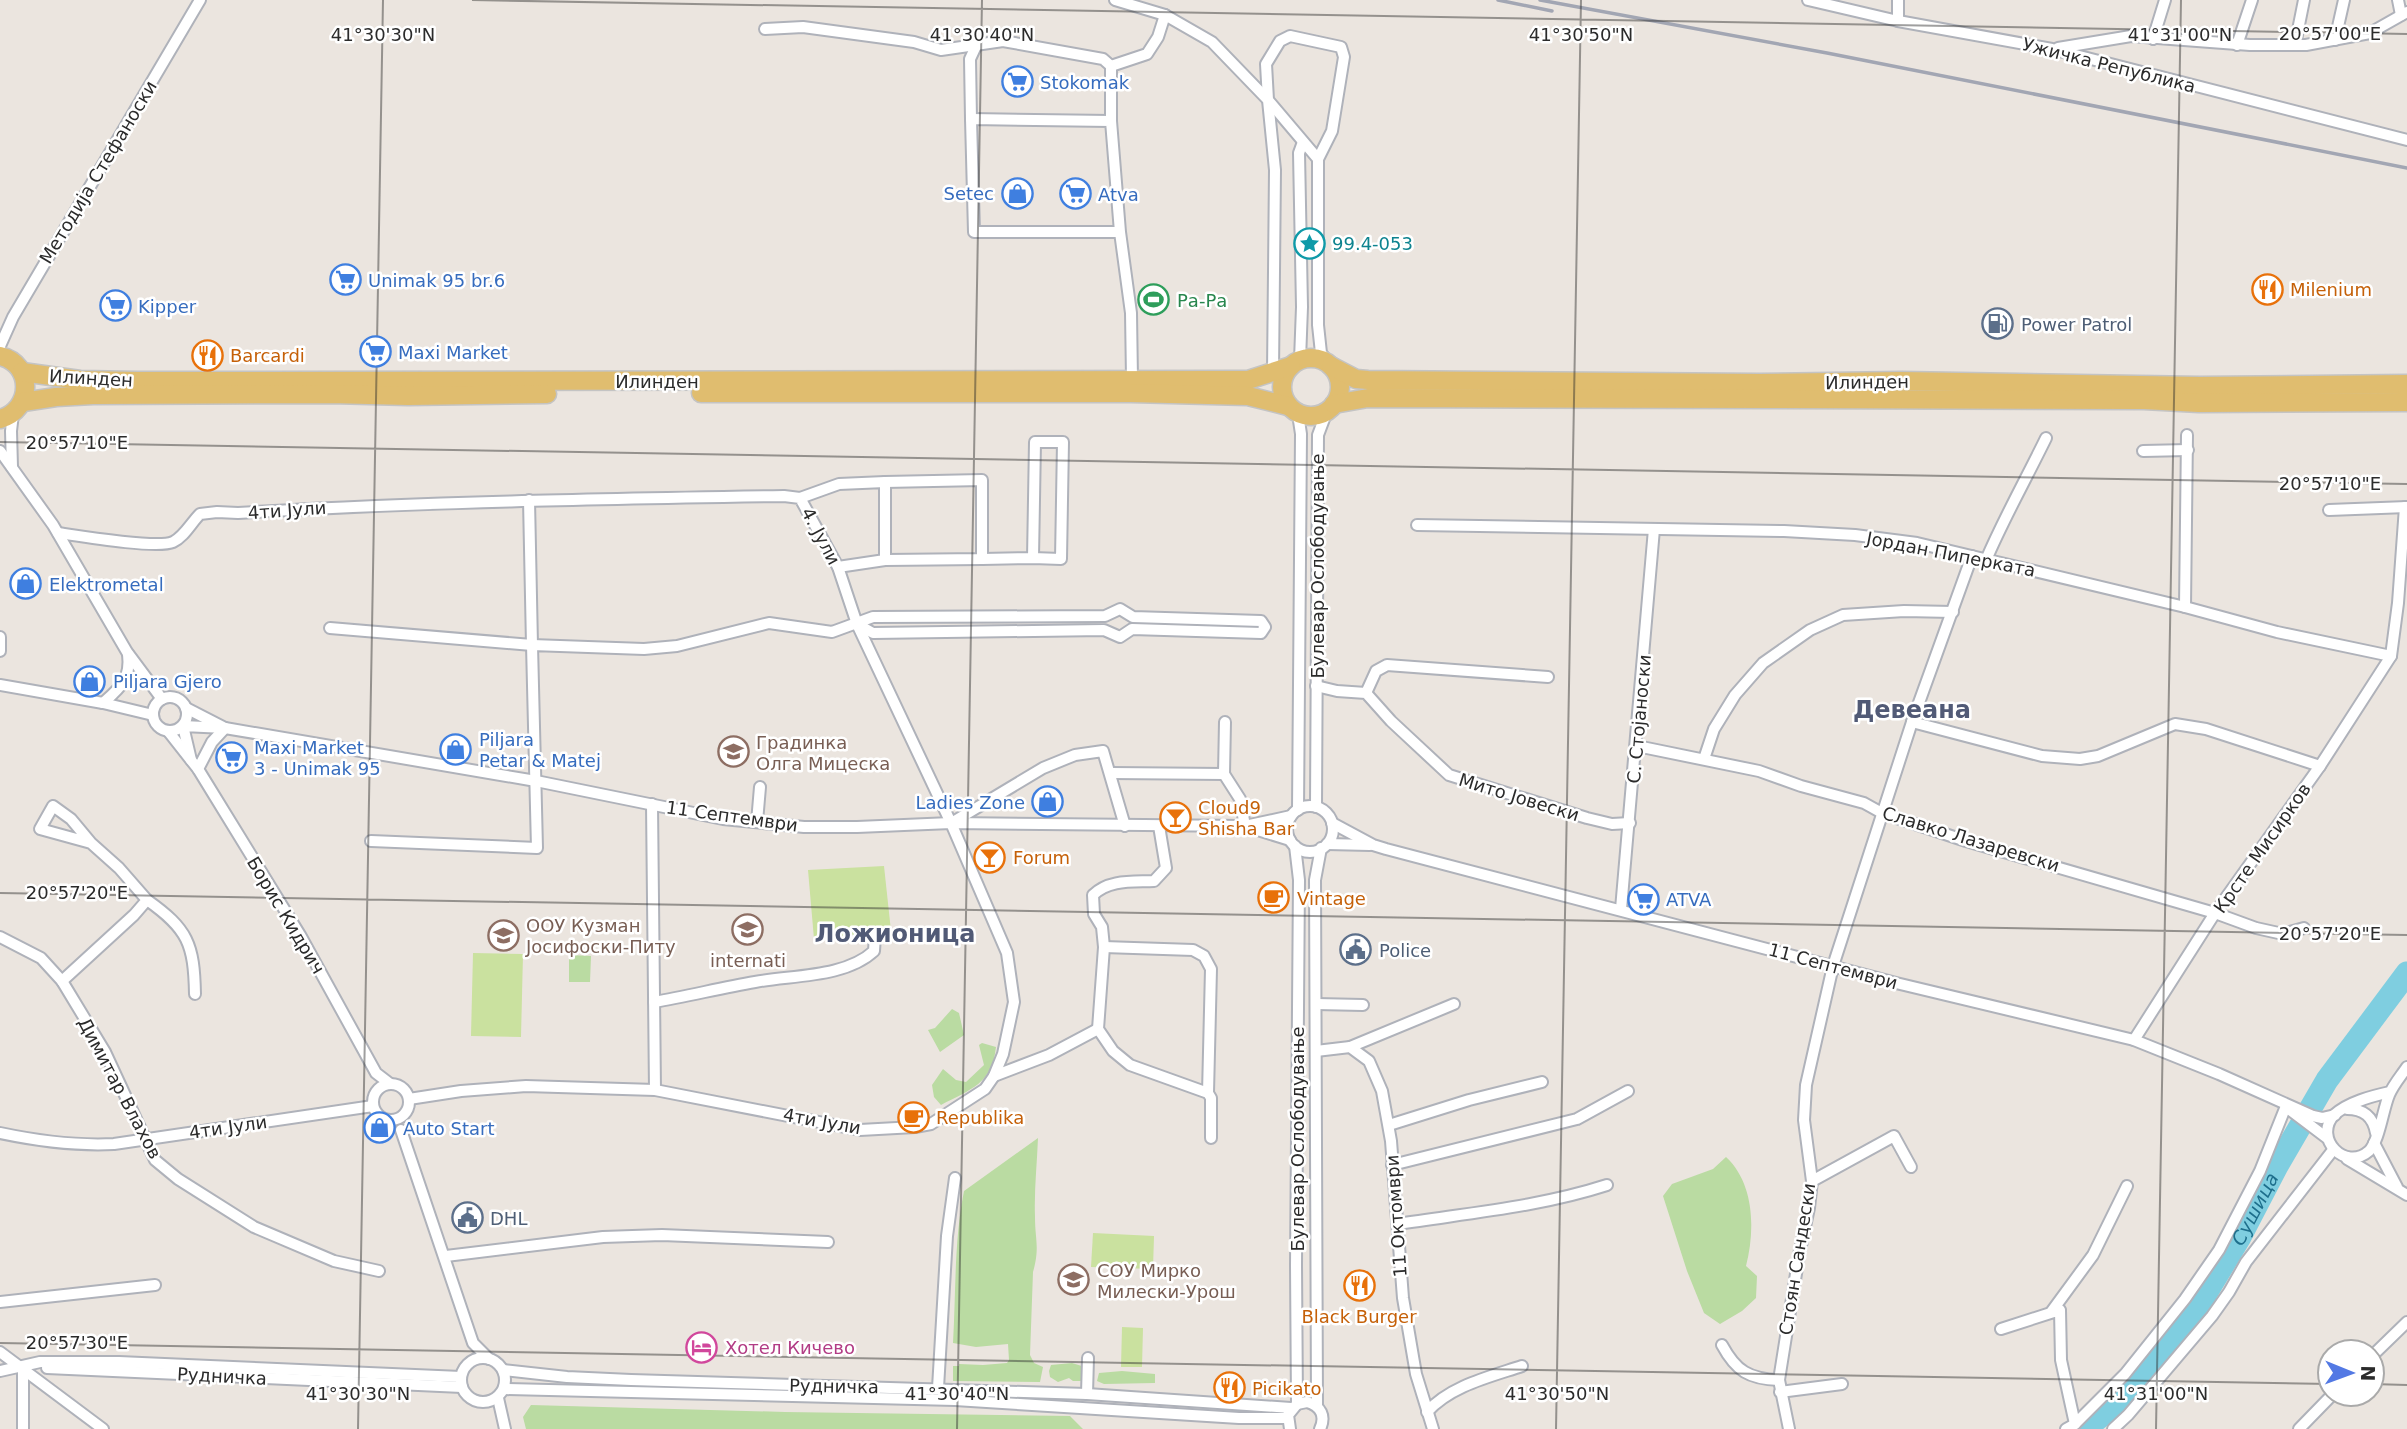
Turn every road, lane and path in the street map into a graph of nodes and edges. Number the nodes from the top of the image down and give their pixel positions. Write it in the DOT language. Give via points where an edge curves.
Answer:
graph roads {
  1 [pos="200,0"];
  2 [pos="1115,0"];
  3 [pos="1808,0"];
  4 [pos="1898,0"];
  5 [pos="2165,0"];
  6 [pos="2252,0"];
  7 [pos="2304,0"];
  8 [pos="2344,0"];
  9 [pos="2398,0"];
  10 [pos="2404,13"];
  11 [pos="1165,15"];
  12 [pos="1898,21"];
  13 [pos="765,29"];
  14 [pos="2153,39"];
  15 [pos="2335,40"];
  16 [pos="2237,45"];
  17 [pos="2295,45"];
  18 [pos="976,46"];
  19 [pos="2052,49"];
  20 [pos="1111,66"];
  21 [pos="1268,100"];
  22 [pos="971,120"];
  23 [pos="1111,121"];
  24 [pos="2407,140"];
  25 [pos="1303,142"];
  26 [pos="1318,159"];
  27 [pos="1120,232"];
  28 [pos="0,346"];
  29 [pos="0,356"];
  30 [pos="1296,363"];
  31 [pos="1331,366"];
  32 [pos="22,372"];
  33 [pos="1273,372"];
  34 [pos="1132,379"];
  35 [pos="2407,384"];
  36 [pos="2407,402"];
  37 [pos="1331,408"];
  38 [pos="1293,410"];
  39 [pos="12,412"];
  40 [pos="2187,435"];
  41 [pos="2046,438"];
  42 [pos="2188,450"];
  43 [pos="0,451"];
  44 [pos="2143,451"];
  45 [pos="12,467"];
  46 [pos="886,482"];
  47 [pos="800,498"];
  48 [pos="529,500"];
  49 [pos="2406,507"];
  50 [pos="2329,510"];
  51 [pos="1417,525"];
  52 [pos="1654,529"];
  53 [pos="58,533"];
  54 [pos="1972,556"];
  55 [pos="1033,558"];
  56 [pos="982,559"];
  57 [pos="885,560"];
  58 [pos="1986,560"];
  59 [pos="838,567"];
  60 [pos="2403,603"];
  61 [pos="2185,607"];
  62 [pos="1953,612"];
  63 [pos="857,625"];
  64 [pos="330,628"];
  65 [pos="0,637"];
  66 [pos="532,645"];
  67 [pos="0,651"];
  68 [pos="127,652"];
  69 [pos="2391,656"];
  70 [pos="1548,677"];
  71 [pos="0,685"];
  72 [pos="1316,686"];
  73 [pos="1366,693"];
  74 [pos="162,699"];
  75 [pos="103,703"];
  76 [pos="186,708"];
  77 [pos="153,716"];
  78 [pos="1225,722"];
  79 [pos="1912,722"];
  80 [pos="183,726"];
  81 [pos="225,728"];
  82 [pos="168,732"];
  83 [pos="1637,746"];
  84 [pos="1704,759"];
  85 [pos="195,765"];
  86 [pos="2320,766"];
  87 [pos="1111,773"];
  88 [pos="1224,774"];
  89 [pos="536,781"];
  90 [pos="760,787"];
  91 [pos="652,804"];
  92 [pos="1316,807"];
  93 [pos="1294,813"];
  94 [pos="1882,813"];
  95 [pos="757,822"];
  96 [pos="1630,822"];
  97 [pos="951,823"];
  98 [pos="1332,823"];
  99 [pos="1125,825"];
  100 [pos="1159,826"];
  101 [pos="1245,826"];
  102 [pos="371,841"];
  103 [pos="91,843"];
  104 [pos="1293,843"];
  105 [pos="1373,845"];
  106 [pos="1324,846"];
  107 [pos="147,900"];
  108 [pos="1621,909"];
  109 [pos="2216,913"];
  110 [pos="2304,929"];
  111 [pos="874,936"];
  112 [pos="0,937"];
  113 [pos="1104,947"];
  114 [pos="1833,966"];
  115 [pos="62,981"];
  116 [pos="195,994"];
  117 [pos="654,1003"];
  118 [pos="1315,1004"];
  119 [pos="1454,1004"];
  120 [pos="1363,1005"];
  121 [pos="1098,1029"];
  122 [pos="2134,1040"];
  123 [pos="1350,1047"];
  124 [pos="1316,1051"];
  125 [pos="2407,1067"];
  126 [pos="376,1073"];
  127 [pos="994,1076"];
  128 [pos="1542,1082"];
  129 [pos="389,1083"];
  130 [pos="655,1090"];
  131 [pos="375,1091"];
  132 [pos="1628,1091"];
  133 [pos="2390,1092"];
  134 [pos="1208,1093"];
  135 [pos="409,1099"];
  136 [pos="373,1106"];
  137 [pos="2290,1108"];
  138 [pos="2339,1112"];
  139 [pos="404,1114"];
  140 [pos="388,1120"];
  141 [pos="1389,1125"];
  142 [pos="401,1130"];
  143 [pos="0,1133"];
  144 [pos="1211,1138"];
  145 [pos="2327,1138"];
  146 [pos="2375,1138"];
  147 [pos="144,1139"];
  148 [pos="2333,1150"];
  149 [pos="2344,1157"];
  150 [pos="1392,1165"];
  151 [pos="1911,1167"];
  152 [pos="955,1178"];
  153 [pos="1812,1181"];
  154 [pos="1607,1185"];
  155 [pos="2127,1186"];
  156 [pos="2397,1187"];
  157 [pos="2407,1195"];
  158 [pos="1398,1224"];
  159 [pos="828,1242"];
  160 [pos="446,1256"];
  161 [pos="379,1271"];
  162 [pos="155,1285"];
  163 [pos="0,1302"];
  164 [pos="2052,1311"];
  165 [pos="2407,1322"];
  166 [pos="2001,1329"];
  167 [pos="2386,1342"];
  168 [pos="473,1343"];
  169 [pos="1723,1345"];
  170 [pos="0,1352"];
  171 [pos="1088,1358"];
  172 [pos="489,1359"];
  173 [pos="1522,1366"];
  174 [pos="23,1367"];
  175 [pos="503,1370"];
  176 [pos="0,1371"];
  177 [pos="463,1377"];
  178 [pos="1842,1384"];
  179 [pos="1779,1386"];
  180 [pos="939,1388"];
  181 [pos="501,1393"];
  182 [pos="1087,1394"];
  183 [pos="486,1403"];
  184 [pos="1317,1406"];
  185 [pos="2319,1408"];
  186 [pos="1427,1412"];
  187 [pos="1292,1415"];
  188 [pos="1324,1425"];
  189 [pos="2070,1427"];
  190 [pos="23,1429"];
  191 [pos="103,1429"];
  192 [pos="504,1429"];
  193 [pos="1433,1429"];
  194 [pos="1790,1429"];
  195 [pos="2113,1429"];
  196 [pos="2299,1429"];
  1 -- 28 [label="street, Методија Стефаноски"];
  2 -- 11 [label="street"];
  3 -- 12 [label="street, Ужичка Република"];
  4 -- 12 [label="street"];
  5 -- 14 [label="street"];
  6 -- 16 [label="street"];
  7 -- 17 [label="street"];
  8 -- 15 [label="street"];
  9 -- 10 [label="street"];
  10 -- 15 [label="street" via="2370,33"];
  11 -- 20 [label="street" via="1147,54"];
  11 -- 21 [label="street" via="1212,42"];
  12 -- 19 [label="street, Ужичка Република"];
  13 -- 18 [label="street" via="803,27 941,50"];
  14 -- 16 [label="street"];
  14 -- 19 [label="street" via="2132,36"];
  15 -- 17 [label="street"];
  16 -- 17 [label="street"];
  18 -- 20 [label="street" via="1003,41 1103,59"];
  18 -- 22 [label="street" via="970,60"];
  19 -- 24 [label="street, Ужичка Република"];
  20 -- 23 [label="street"];
  21 -- 25 [label="street"];
  21 -- 26 [label="street" via="1266,64 1280,41 1290,36 1341,47 1344,57 1332,131"];
  21 -- 33 [label="street" via="1275,170"];
  22 -- 23 [label="street"];
  22 -- 27 [label="street" via="974,232"];
  23 -- 27 [label="street"];
  25 -- 26 [label="street"];
  25 -- 30 [label="street" via="1299,153 1302,307"];
  26 -- 31 [label="street" via="1318,325 1321,353"];
  27 -- 34 [label="street" via="1131,313"];
  29 -- 32 [label="main road, Илинден" via="16,363"];
  30 -- 31 [label="main road, Илинден" via="1320,359"];
  30 -- 33 [label="main road, Илинден"];
  30 -- 38 [label="main road" via="1281,390"];
  31 -- 35 [label="main road, Илинден" via="1368,380"];
  31 -- 37 [label="main road" via="1339,380 1338,397"];
  32 -- 34 [label="main road, Илинден" via="137,381"];
  32 -- 39 [label="main road, Илинден" via="26,382"];
  33 -- 34 [label="main road, Илинден" via="1248,380"];
  36 -- 37 [label="main road, Илинден" via="1368,398"];
  37 -- 38 [label="main road, Илинден" via="1313,416"];
  37 -- 72 [label="street, Булевар Ослободување" via="1318,435"];
  38 -- 39 [label="main road, Илинден" via="1248,396 1131,393 207,394 56,397"];
  38 -- 93 [label="street, Булевар Ослободување" via="1301,434"];
  39 -- 45 [label="street"];
  40 -- 42 [label="street"];
  41 -- 58 [label="street"];
  42 -- 44 [label="street"];
  42 -- 61 [label="street"];
  43 -- 45 [label="street"];
  45 -- 53 [label="street"];
  46 -- 47 [label="street" via="839,484"];
  46 -- 56 [label="street" via="982,480"];
  46 -- 57 [label="street"];
  47 -- 48 [label="street, 4. Јули"];
  47 -- 59 [label="street, 4. Јули"];
  48 -- 53 [label="street, 4ти Јули" via="200,514 170,543"];
  48 -- 66 [label="street"];
  49 -- 50 [label="street"];
  49 -- 60 [label="street"];
  51 -- 52 [label="street, Јордан Пиперката"];
  52 -- 54 [label="street, Јордан Пиперката" via="1855,535"];
  52 -- 83 [label="street, С. Стојаноски"];
  53 -- 68 [label="street"];
  54 -- 58 [label="street, Јордан Пиперката"];
  54 -- 62 [label="street, Стоян Сандески"];
  55 -- 55 [label="street" via="1035,442 1063,442 1061,559"];
  55 -- 56 [label="street"];
  56 -- 57 [label="street"];
  57 -- 59 [label="street"];
  58 -- 61 [label="street, Јордан Пиперката"];
  59 -- 63 [label="street, 4. Јули"];
  60 -- 69 [label="street"];
  61 -- 69 [label="street, Јордан Пиперката"];
  62 -- 79 [label="street, Стоян Сандески"];
  62 -- 84 [label="street" via="1843,615 1811,630 1763,663 1735,695 1714,729"];
  63 -- 63 [label="street" via="873,633 1104,630 1120,637 1132,629 1261,633 1265,627 1261,621 1133,617 1120,609 1105,616 873,617"];
  63 -- 66 [label="street" via="832,632 769,624 677,646 643,649"];
  63 -- 97 [label="street, 4. Јули"];
  64 -- 66 [label="street"];
  65 -- 67 [label="street"];
  66 -- 89 [label="street"];
  68 -- 74 [label="street"];
  68 -- 75 [label="street" via="130,670"];
  69 -- 86 [label="street, Крсте Мисирков"];
  70 -- 73 [label="street" via="1388,665 1376,671"];
  71 -- 75 [label="street"];
  72 -- 73 [label="street"];
  72 -- 92 [label="street, Булевар Ослободување"];
  73 -- 96 [label="street, Мито Јовески" via="1449,775 1587,818 1612,824"];
  74 -- 76 [label="street" via="176,698"];
  74 -- 77 [label="street"];
  75 -- 77 [label="street"];
  76 -- 80 [label="street"];
  76 -- 81 [label="street"];
  77 -- 82 [label="street" via="160,729"];
  78 -- 88 [label="street"];
  79 -- 86 [label="street" via="2042,756 2080,759 2175,724 2219,733"];
  79 -- 94 [label="street, Стоян Сандески"];
  80 -- 81 [label="street"];
  80 -- 82 [label="street"];
  80 -- 85 [label="street"];
  81 -- 85 [label="street"];
  81 -- 89 [label="street, 11 Септември"];
  82 -- 85 [label="street"];
  83 -- 84 [label="street, Славко Лазаревски"];
  83 -- 96 [label="street, С. Стојаноски"];
  84 -- 94 [label="street, Славко Лазаревски" via="1759,771 1864,803"];
  85 -- 126 [label="street, Борис Кидрич" via="300,934"];
  86 -- 109 [label="street, Крсте Мисирков"];
  87 -- 88 [label="street"];
  87 -- 97 [label="street" via="1102,751 1075,755 1043,768"];
  87 -- 99 [label="street"];
  88 -- 101 [label="street" via="1240,799"];
  89 -- 91 [label="street, 11 Септември"];
  89 -- 102 [label="street" via="537,848"];
  90 -- 95 [label="street"];
  91 -- 95 [label="street, 11 Септември"];
  91 -- 117 [label="street"];
  92 -- 93 [label="street"];
  92 -- 98 [label="street"];
  93 -- 101 [label="street, 11 Септември"];
  93 -- 104 [label="street" via="1287,828"];
  94 -- 109 [label="street, Славко Лазаревски"];
  94 -- 114 [label="street, Стоян Сандески"];
  95 -- 97 [label="street, 11 Септември" via="804,827"];
  96 -- 108 [label="street, С. Стојаноски"];
  97 -- 99 [label="street, 11 Септември"];
  97 -- 127 [label="street, 4ти Јули" via="1007,953 1014,1002"];
  98 -- 105 [label="street, 11 Септември"];
  98 -- 106 [label="street"];
  99 -- 100 [label="street, 11 Септември"];
  100 -- 101 [label="street, 11 Септември"];
  100 -- 113 [label="street" via="1166,868 1154,881 1115,883 1093,895"];
  101 -- 104 [label="street, 11 Септември"];
  103 -- 103 [label="street" via="65,814 52,806 40,829"];
  103 -- 107 [label="street"];
  104 -- 106 [label="street" via="1307,851"];
  104 -- 187 [label="street, Булевар Ослободување" via="1299,880"];
  105 -- 106 [label="street, 11 Септември"];
  105 -- 108 [label="street, 11 Септември"];
  106 -- 118 [label="street, Булевар Ослободување" via="1315,880"];
  107 -- 115 [label="street"];
  107 -- 116 [label="street" via="187,937"];
  108 -- 114 [label="street, 11 Септември"];
  109 -- 110 [label="street, Славко Лазаревски" via="2283,934"];
  109 -- 122 [label="street, Крсте Мисирков"];
  111 -- 117 [label="street" via="874,951 867,957 823,973"];
  112 -- 115 [label="street, Димитар Влахов" via="41,958"];
  113 -- 121 [label="street"];
  113 -- 134 [label="street" via="1193,950 1204,957 1211,969"];
  114 -- 122 [label="street, 11 Септември"];
  114 -- 153 [label="street, Стоян Сандески" via="1806,1084 1804,1120"];
  115 -- 147 [label="street, Димитар Влахов" via="105,1052"];
  117 -- 130 [label="street"];
  118 -- 120 [label="street"];
  118 -- 124 [label="street, Булевар Ослободување"];
  119 -- 123 [label="street"];
  121 -- 127 [label="street" via="1049,1055"];
  121 -- 134 [label="street" via="1130,1065"];
  122 -- 137 [label="street, 11 Септември"];
  123 -- 124 [label="street"];
  123 -- 141 [label="street, 11 Октомври" via="1369,1061"];
  124 -- 184 [label="street, Булевар Ослободување"];
  125 -- 133 [label="street"];
  126 -- 129 [label="street"];
  126 -- 131 [label="street"];
  127 -- 130 [label="street, 4ти Јули" via="985,1088 931,1124 860,1130"];
  128 -- 141 [label="street"];
  129 -- 131 [label="street"];
  129 -- 135 [label="street" via="400,1086"];
  130 -- 135 [label="street, 4ти Јули" via="526,1086"];
  131 -- 136 [label="street"];
  132 -- 150 [label="street" via="1577,1119"];
  133 -- 138 [label="street, 11 Септември"];
  133 -- 146 [label="street"];
  134 -- 144 [label="street"];
  135 -- 139 [label="street"];
  136 -- 140 [label="street"];
  136 -- 147 [label="street, 4ти Јули"];
  137 -- 138 [label="street, 11 Септември" via="2322,1118"];
  137 -- 145 [label="street, 11 Септември"];
  137 -- 189 [label="street" via="2219,1250 2125,1374"];
  138 -- 145 [label="street" via="2328,1125"];
  138 -- 146 [label="street" via="2358,1109 2368,1115"];
  139 -- 140 [label="street"];
  139 -- 142 [label="street"];
  140 -- 142 [label="street"];
  141 -- 150 [label="street, 11 Октомври"];
  142 -- 160 [label="street"];
  143 -- 147 [label="street, 4ти Јули" via="91,1145"];
  145 -- 148 [label="street"];
  146 -- 149 [label="street" via="2369,1151"];
  146 -- 156 [label="street"];
  147 -- 161 [label="street, Димитар Влахов" via="155,1160 178,1179 254,1227 334,1261"];
  148 -- 149 [label="street"];
  148 -- 195 [label="street" via="2246,1262 2212,1316"];
  149 -- 156 [label="street"];
  150 -- 158 [label="street, 11 Октомври"];
  151 -- 153 [label="street" via="1894,1136"];
  152 -- 180 [label="street" via="947,1236"];
  153 -- 179 [label="street, Стоян Сандески"];
  154 -- 158 [label="street" via="1536,1203"];
  155 -- 164 [label="street" via="2092,1255"];
  156 -- 157 [label="street"];
  158 -- 186 [label="street, 11 Октомври" via="1403,1298"];
  159 -- 160 [label="street" via="603,1237"];
  160 -- 168 [label="street"];
  162 -- 163 [label="street"];
  164 -- 166 [label="street"];
  164 -- 189 [label="street" via="2060,1310"];
  165 -- 167 [label="street"];
  168 -- 172 [label="street"];
  168 -- 177 [label="street"];
  169 -- 179 [label="street" via="1732,1363 1746,1374"];
  170 -- 174 [label="street"];
  171 -- 182 [label="street"];
  172 -- 175 [label="street"];
  172 -- 177 [label="street" via="477,1359"];
  173 -- 186 [label="street" via="1438,1399"];
  174 -- 176 [label="street, Рудничка"];
  174 -- 177 [label="street, Рудничка"];
  174 -- 190 [label="street"];
  174 -- 191 [label="street"];
  175 -- 180 [label="street, Рудничка" via="631,1380"];
  175 -- 181 [label="street"];
  177 -- 183 [label="street" via="469,1398"];
  178 -- 179 [label="street"];
  179 -- 194 [label="street, Стоян Сандески"];
  180 -- 182 [label="street, Рудничка"];
  181 -- 183 [label="street"];
  181 -- 187 [label="street, Рудничка" via="941,1399 1226,1417"];
  181 -- 192 [label="street"];
  182 -- 187 [label="street, Рудничка"];
  183 -- 192 [label="street"];
  184 -- 187 [label="street, Рудничка" via="1307,1402"];
  184 -- 188 [label="street"];
  185 -- 196 [label="street"];
  186 -- 193 [label="street, 11 Октомври"];
}
